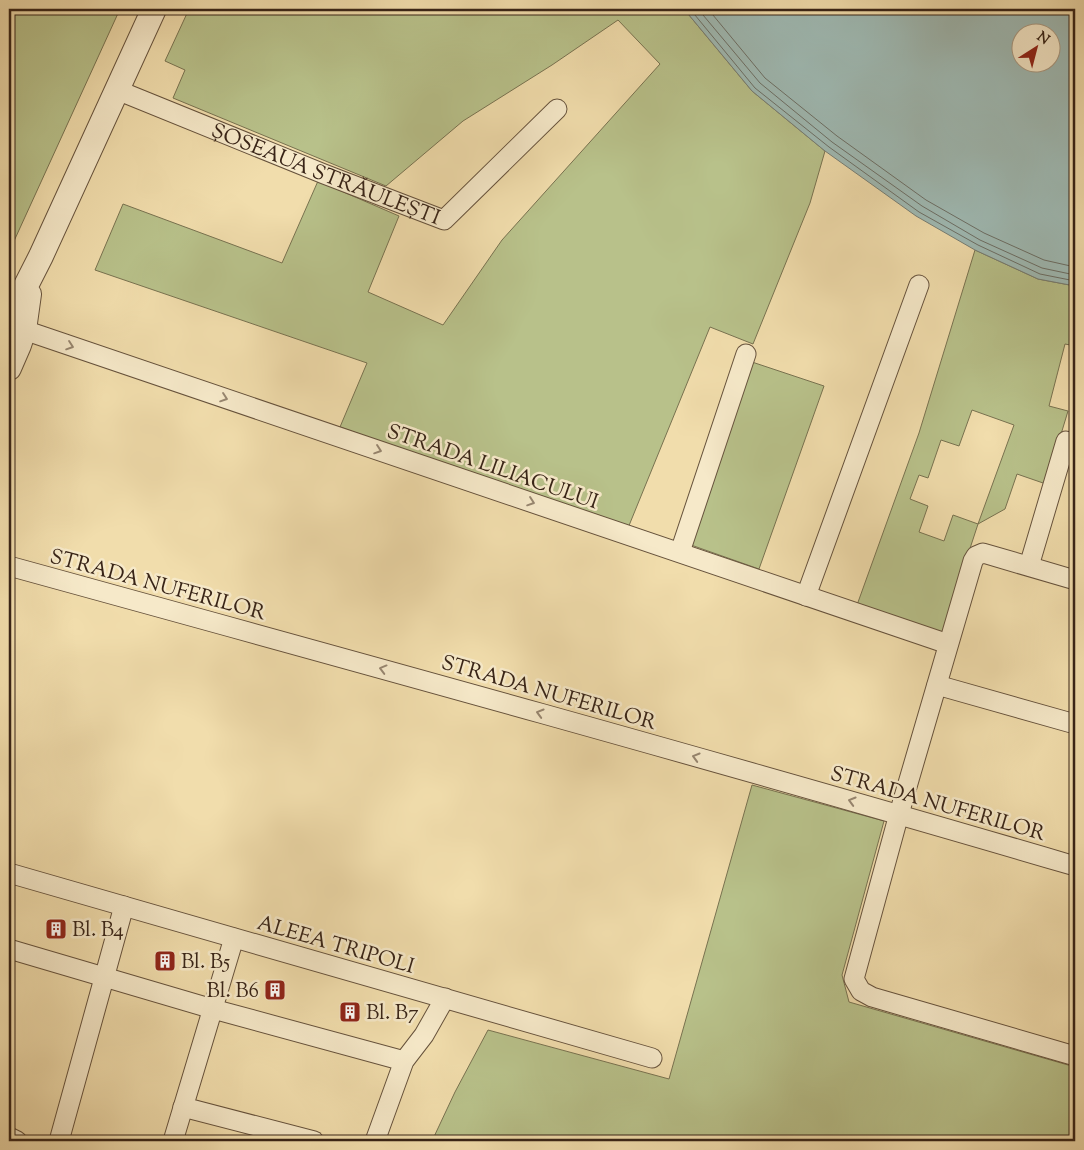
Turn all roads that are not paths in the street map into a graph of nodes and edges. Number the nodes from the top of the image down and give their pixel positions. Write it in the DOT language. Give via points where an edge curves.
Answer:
graph roads {
  1 [pos="154,9"];
  2 [pos="117,90"];
  3 [pos="558,110"];
  4 [pos="919,285"];
  5 [pos="16,325"];
  6 [pos="746,354"];
  7 [pos="9,368"];
  8 [pos="1066,441"];
  9 [pos="680,552"];
  10 [pos="9,566"];
  11 [pos="1029,566"];
  12 [pos="1075,580"];
  13 [pos="806,596"];
  14 [pos="948,644"];
  15 [pos="937,685"];
  16 [pos="1075,724"];
  17 [pos="899,814"];
  18 [pos="1075,866"];
  19 [pos="10,879"];
  20 [pos="124,906"];
  21 [pos="234,938"];
  22 [pos="9,949"];
  23 [pos="103,977"];
  24 [pos="444,998"];
  25 [pos="213,1009"];
  26 [pos="1075,1056"];
  27 [pos="652,1058"];
  28 [pos="404,1061"];
  29 [pos="183,1107"];
  30 [pos="9,1137"];
  31 [pos="17,1141"];
  32 [pos="59,1141"];
  33 [pos="173,1141"];
  34 [pos="314,1141"];
  35 [pos="375,1141"];
  1 -- 2 [label="street"];
  2 -- 3 [label="street, ȘOSEAUA STRĂULEȘTI" via="444,220"];
  2 -- 5 [label="street" via="32,276"];
  4 -- 13 [label="street"];
  5 -- 7 [label="street" via="19,345"];
  5 -- 9 [label="street, STRADA LILIACULUI, one-way"];
  6 -- 9 [label="street"];
  8 -- 11 [label="street"];
  9 -- 13 [label="street, STRADA LILIACULUI"];
  17 -- 10 [label="street, STRADA NUFERILOR, one-way"];
  11 -- 12 [label="street"];
  11 -- 14 [label="street" via="983,553 976,556"];
  13 -- 14 [label="street, STRADA LILIACULUI"];
  14 -- 15 [label="street"];
  15 -- 16 [label="street"];
  15 -- 17 [label="street"];
  17 -- 18 [label="street, STRADA NUFERILOR"];
  17 -- 26 [label="street" via="854,979 861,991 872,997"];
  19 -- 20 [label="street, ALEEA TRIPOLI"];
  20 -- 21 [label="street, ALEEA TRIPOLI"];
  20 -- 23 [label="street"];
  21 -- 24 [label="street, ALEEA TRIPOLI"];
  21 -- 25 [label="street"];
  22 -- 23 [label="street"];
  23 -- 25 [label="street"];
  23 -- 32 [label="street"];
  24 -- 27 [label="street, ALEEA TRIPOLI"];
  24 -- 28 [label="street" via="424,1035"];
  25 -- 28 [label="street"];
  25 -- 29 [label="street"];
  28 -- 35 [label="street"];
  29 -- 33 [label="street"];
  29 -- 34 [label="street"];
  30 -- 31 [label="street"];
}
